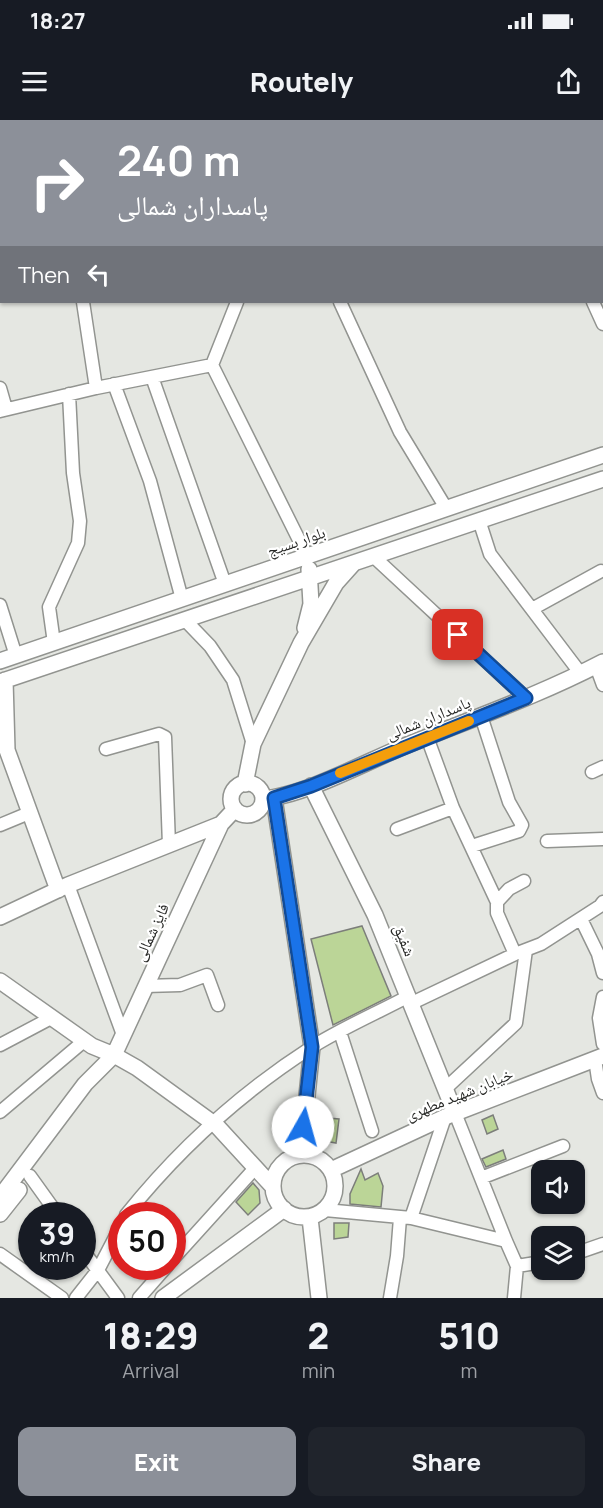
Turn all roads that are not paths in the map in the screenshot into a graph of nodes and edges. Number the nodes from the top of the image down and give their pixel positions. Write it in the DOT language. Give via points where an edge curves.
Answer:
graph roads {
  1 [pos="83,303"];
  2 [pos="237,303"];
  3 [pos="340,303"];
  4 [pos="593,303"];
  5 [pos="603,324"];
  6 [pos="212,365"];
  7 [pos="152,377"];
  8 [pos="114,384"];
  9 [pos="0,388"];
  10 [pos="96,388"];
  11 [pos="69,394"];
  12 [pos="3,410"];
  13 [pos="603,455"];
  14 [pos="603,479"];
  15 [pos="446,508"];
  16 [pos="478,520"];
  17 [pos="307,556"];
  18 [pos="373,556"];
  19 [pos="355,562"];
  20 [pos="601,571"];
  21 [pos="310,579"];
  22 [pos="225,584"];
  23 [pos="183,599"];
  24 [pos="0,605"];
  25 [pos="532,609"];
  26 [pos="141,613"];
  27 [pos="185,621"];
  28 [pos="148,633"];
  29 [pos="54,643"];
  30 [pos="301,643"];
  31 [pos="16,656"];
  32 [pos="0,661"];
  33 [pos="599,664"];
  34 [pos="580,674"];
  35 [pos="3,681"];
  36 [pos="603,686"];
  37 [pos="526,698"];
  38 [pos="481,716"];
  39 [pos="427,737"];
  40 [pos="253,744"];
  41 [pos="106,749"];
  42 [pos="245,784"];
  43 [pos="311,786"];
  44 [pos="268,798"];
  45 [pos="453,808"];
  46 [pos="234,809"];
  47 [pos="29,813"];
  48 [pos="221,824"];
  49 [pos="0,825"];
  50 [pos="397,829"];
  51 [pos="603,839"];
  52 [pos="547,842"];
  53 [pos="169,845"];
  54 [pos="472,846"];
  55 [pos="524,881"];
  56 [pos="63,888"];
  57 [pos="497,902"];
  58 [pos="603,902"];
  59 [pos="0,917"];
  60 [pos="581,919"];
  61 [pos="521,952"];
  62 [pos="603,973"];
  63 [pos="0,981"];
  64 [pos="145,986"];
  65 [pos="603,997"];
  66 [pos="410,1000"];
  67 [pos="218,1005"];
  68 [pos="51,1018"];
  69 [pos="340,1032"];
  70 [pos="123,1035"];
  71 [pos="84,1041"];
  72 [pos="603,1044"];
  73 [pos="0,1045"];
  74 [pos="312,1047"];
  75 [pos="114,1055"];
  76 [pos="599,1057"];
  77 [pos="103,1068"];
  78 [pos="445,1089"];
  79 [pos="603,1093"];
  80 [pos="0,1112"];
  81 [pos="450,1115"];
  82 [pos="213,1123"];
  83 [pos="372,1131"];
  84 [pos="563,1146"];
  85 [pos="301,1154"];
  86 [pos="256,1167"];
  87 [pos="332,1170"];
  88 [pos="30,1176"];
  89 [pos="481,1178"];
  90 [pos="273,1187"];
  91 [pos="0,1197"];
  92 [pos="49,1202"];
  93 [pos="138,1202"];
  94 [pos="284,1209"];
  95 [pos="326,1209"];
  96 [pos="0,1214"];
  97 [pos="310,1218"];
  98 [pos="405,1218"];
  99 [pos="506,1241"];
  100 [pos="186,1244"];
  101 [pos="603,1244"];
  102 [pos="585,1250"];
  103 [pos="108,1251"];
  104 [pos="0,1254"];
  105 [pos="531,1264"];
  106 [pos="518,1266"];
  107 [pos="96,1267"];
  108 [pos="98,1270"];
  109 [pos="155,1280"];
  110 [pos="62,1298"];
  111 [pos="76,1298"];
  112 [pos="118,1298"];
  113 [pos="139,1298"];
  114 [pos="163,1298"];
  115 [pos="319,1298"];
  116 [pos="390,1298"];
  117 [pos="514,1298"];
  1 -- 10 [label="street"];
  2 -- 6 [label="street"];
  3 -- 15 [label="street" via="400,432"];
  4 -- 5 [label="street"];
  6 -- 7 [label="street"];
  6 -- 17 [label="street"];
  7 -- 8 [label="street"];
  7 -- 22 [label="street"];
  8 -- 10 [label="street"];
  8 -- 23 [label="street" via="150,481"];
  9 -- 12 [label="street"];
  10 -- 11 [label="street"];
  11 -- 12 [label="street"];
  11 -- 29 [label="street" via="80,521 78,543 49,607"];
  13 -- 15 [label="main road, بلوار بسیج"];
  14 -- 16 [label="main road"];
  15 -- 17 [label="main road, بلوار بسیج"];
  16 -- 18 [label="main road"];
  16 -- 25 [label="street" via="490,554"];
  17 -- 21 [label="main road"];
  17 -- 22 [label="main road, بلوار بسیج"];
  18 -- 19 [label="main road"];
  18 -- 37 [label="street"];
  19 -- 21 [label="main road"];
  19 -- 30 [label="main road" via="336,583"];
  20 -- 25 [label="street"];
  21 -- 27 [label="main road"];
  21 -- 30 [label="main road" via="311,604"];
  22 -- 23 [label="main road, بلوار بسیج"];
  23 -- 26 [label="main road, بلوار بسیج"];
  24 -- 31 [label="street"];
  25 -- 34 [label="street"];
  26 -- 28 [label="main road"];
  26 -- 29 [label="main road, بلوار بسیج"];
  27 -- 28 [label="main road"];
  27 -- 40 [label="street" via="210,646 233,680"];
  28 -- 35 [label="main road"];
  29 -- 31 [label="main road, بلوار بسیج"];
  30 -- 40 [label="main road"];
  31 -- 32 [label="main road, بلوار بسیج"];
  33 -- 34 [label="main road, پاسداران شمالی"];
  33 -- 36 [label="street"];
  34 -- 37 [label="main road, پاسداران شمالی"];
  35 -- 47 [label="main road" via="7,750"];
  37 -- 38 [label="main road, پاسداران شمالی"];
  38 -- 39 [label="main road, پاسداران شمالی"];
  38 -- 54 [label="street" via="509,802 522,825 519,831"];
  39 -- 43 [label="main road, پاسداران شمالی"];
  39 -- 45 [label="street"];
  40 -- 42 [label="main road"];
  41 -- 53 [label="street" via="159,734 165,737"];
  42 -- 44 [label="main road" via="257,787"];
  42 -- 46 [label="main road" via="232,796"];
  43 -- 44 [label="main road, پاسداران شمالی"];
  43 -- 66 [label="main road, شفیق" via="375,915"];
  44 -- 46 [label="main road" via="252,814"];
  44 -- 74 [label="main road"];
  45 -- 50 [label="street"];
  45 -- 54 [label="street"];
  46 -- 48 [label="main road"];
  47 -- 49 [label="street"];
  47 -- 56 [label="main road"];
  48 -- 53 [label="main road"];
  48 -- 64 [label="main road, فایز شمالی"];
  51 -- 52 [label="street"];
  53 -- 56 [label="main road"];
  54 -- 57 [label="street"];
  55 -- 57 [label="street"];
  56 -- 59 [label="main road"];
  56 -- 70 [label="street"];
  57 -- 61 [label="street" via="497,913"];
  58 -- 60 [label="street"];
  60 -- 61 [label="street" via="541,945"];
  60 -- 62 [label="street"];
  61 -- 66 [label="street"];
  61 -- 78 [label="street" via="516,1023"];
  63 -- 68 [label="main road"];
  64 -- 67 [label="street" via="180,985 207,975"];
  64 -- 70 [label="main road, فایز شمالی"];
  65 -- 72 [label="street" via="599,1017"];
  66 -- 69 [label="street"];
  66 -- 78 [label="main road, شفیق"];
  68 -- 71 [label="main road"];
  68 -- 73 [label="street"];
  69 -- 74 [label="street"];
  69 -- 83 [label="street"];
  70 -- 75 [label="main road, فایز شمالی"];
  71 -- 75 [label="main road"];
  71 -- 80 [label="street"];
  74 -- 82 [label="street"];
  74 -- 85 [label="main road"];
  75 -- 77 [label="main road, فایز شمالی"];
  75 -- 82 [label="main road"];
  76 -- 79 [label="street" via="598,1079"];
  76 -- 81 [label="main road, خیابان شهید مطهری"];
  77 -- 88 [label="main road"];
  77 -- 91 [label="main road" via="85,1084"];
  78 -- 81 [label="main road, شفیق"];
  81 -- 87 [label="main road, خیابان شهید مطهری"];
  81 -- 89 [label="street"];
  81 -- 98 [label="street"];
  82 -- 86 [label="main road"];
  82 -- 93 [label="street"];
  84 -- 89 [label="street"];
  85 -- 87 [label="main road" via="315,1156"];
  85 -- 90 [label="main road" via="279,1168"];
  86 -- 90 [label="main road"];
  86 -- 100 [label="street"];
  87 -- 95 [label="main road" via="336,1191"];
  88 -- 92 [label="street"];
  88 -- 96 [label="main road"];
  89 -- 99 [label="street"];
  90 -- 94 [label="main road" via="274,1197"];
  94 -- 97 [label="main road" via="296,1217"];
  94 -- 114 [label="main road"];
  95 -- 97 [label="main road"];
  95 -- 98 [label="street"];
  97 -- 115 [label="main road"];
  98 -- 99 [label="street"];
  98 -- 116 [label="street"];
  99 -- 106 [label="street"];
  101 -- 102 [label="street"];
  103 -- 108 [label="street"];
  104 -- 110 [label="street"];
  105 -- 106 [label="street"];
  106 -- 117 [label="street"];
  107 -- 108 [label="street"];
  108 -- 111 [label="street"];
  108 -- 112 [label="street"];
  109 -- 113 [label="street"];
}
